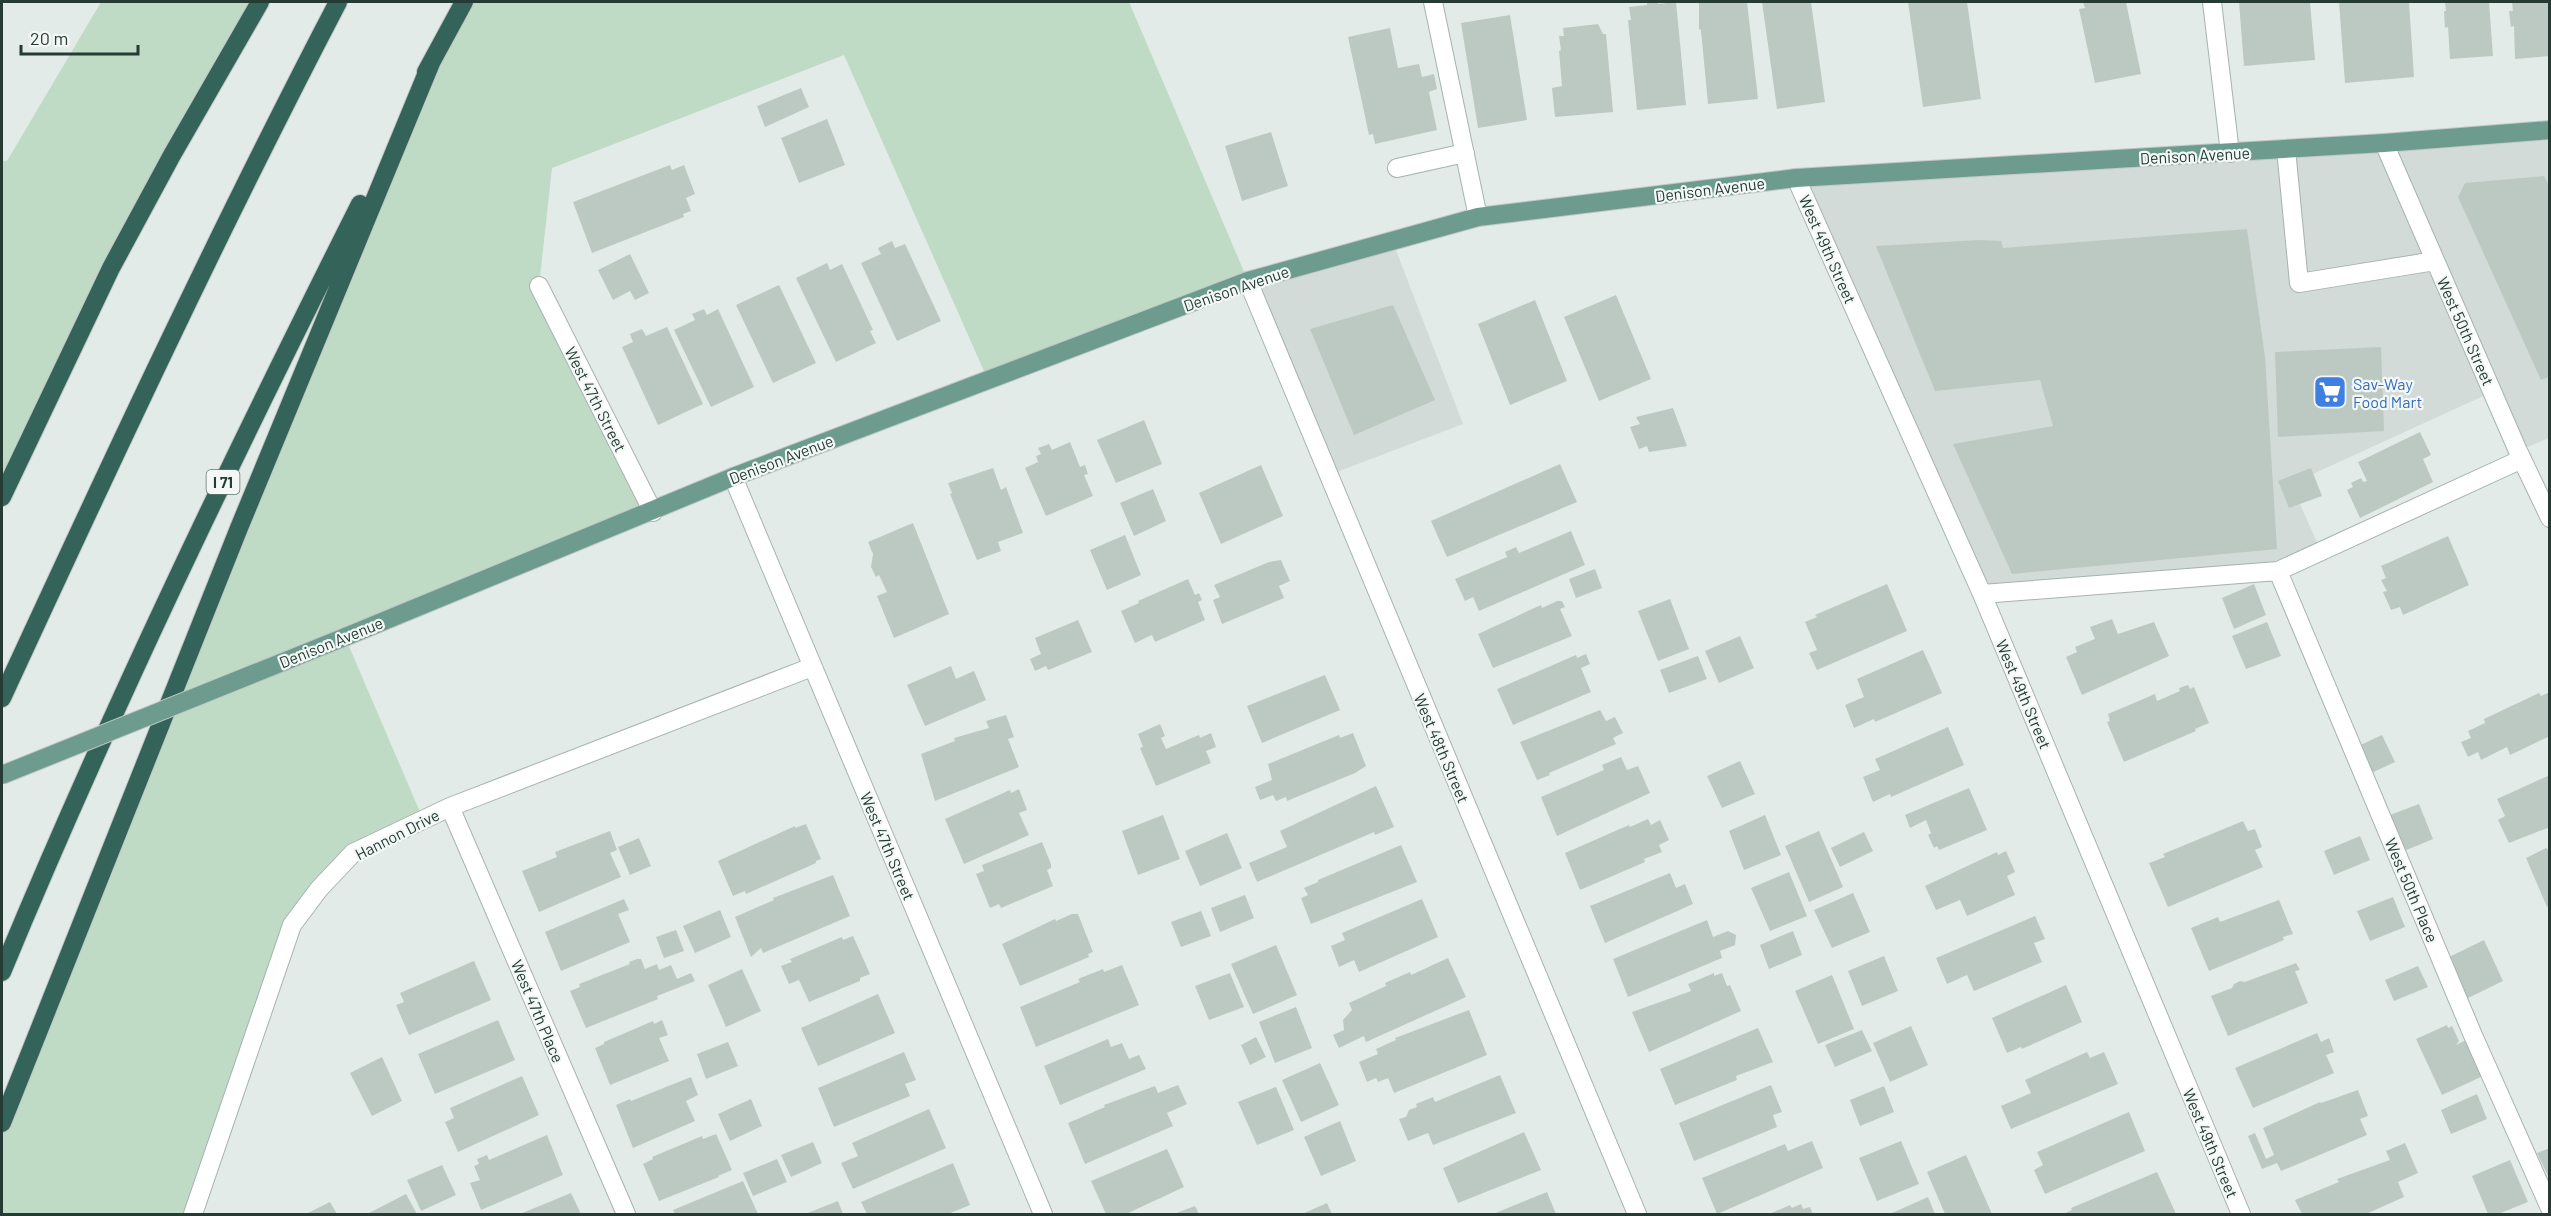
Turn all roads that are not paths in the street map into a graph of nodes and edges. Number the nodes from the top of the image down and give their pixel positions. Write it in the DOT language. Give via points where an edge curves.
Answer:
graph roads {
  1 [pos="260,2"];
  2 [pos="338,2"];
  3 [pos="464,2"];
  4 [pos="1433,2"];
  5 [pos="2212,2"];
  6 [pos="431,63"];
  7 [pos="2550,130"];
  8 [pos="2384,143"];
  9 [pos="2286,149"];
  10 [pos="1465,153"];
  11 [pos="2230,153"];
  12 [pos="1397,168"];
  13 [pos="1796,178"];
  14 [pos="1478,217"];
  15 [pos="2435,261"];
  16 [pos="1248,281"];
  17 [pos="539,286"];
  18 [pos="2522,459"];
  19 [pos="733,477"];
  20 [pos="2,497"];
  21 [pos="653,512"];
  22 [pos="2550,518"];
  23 [pos="2278,571"];
  24 [pos="1982,594"];
  25 [pos="812,667"];
  26 [pos="2,698"];
  27 [pos="2,776"];
  28 [pos="450,807"];
  29 [pos="2,972"];
  30 [pos="2,1123"];
  31 [pos="2550,1208"];
  32 [pos="193,1215"];
  33 [pos="626,1215"];
  34 [pos="1043,1215"];
  35 [pos="1636,1215"];
  36 [pos="2241,1215"];
  1 -- 20 [label="highway" via="111,268"];
  2 -- 26 [label="highway" via="136,410"];
  3 -- 6 [label="highway, I 71"];
  4 -- 10 [label="street"];
  5 -- 11 [label="street"];
  6 -- 29 [label="highway, I 71" via="143,648"];
  6 -- 30 [label="highway" via="234,539"];
  7 -- 8 [label="main road, Denison Avenue"];
  8 -- 9 [label="main road, Denison Avenue"];
  8 -- 15 [label="street, West 50th Street"];
  9 -- 11 [label="main road, Denison Avenue"];
  9 -- 15 [label="street" via="2299,283"];
  10 -- 12 [label="street"];
  10 -- 14 [label="street"];
  11 -- 13 [label="main road, Denison Avenue"];
  13 -- 14 [label="main road, Denison Avenue"];
  13 -- 24 [label="street, West 49th Street"];
  14 -- 16 [label="main road, Denison Avenue"];
  15 -- 18 [label="street, West 50th Street"];
  16 -- 19 [label="main road, Denison Avenue"];
  16 -- 35 [label="street, West 48th Street"];
  17 -- 21 [label="street, West 47th Street"];
  18 -- 22 [label="street, West 50th Street"];
  18 -- 23 [label="street"];
  19 -- 21 [label="main road, Denison Avenue"];
  19 -- 25 [label="street, West 47th Street"];
  21 -- 27 [label="main road, Denison Avenue, bridge"];
  23 -- 24 [label="street"];
  23 -- 31 [label="street, West 50th Place" via="2472,1033"];
  24 -- 36 [label="street, West 49th Street"];
  25 -- 28 [label="street, Hannon Drive"];
  25 -- 34 [label="street, West 47th Street"];
  28 -- 32 [label="street, Hannon Drive" via="353,853 292,925"];
  28 -- 33 [label="street, West 47th Place"];
}
